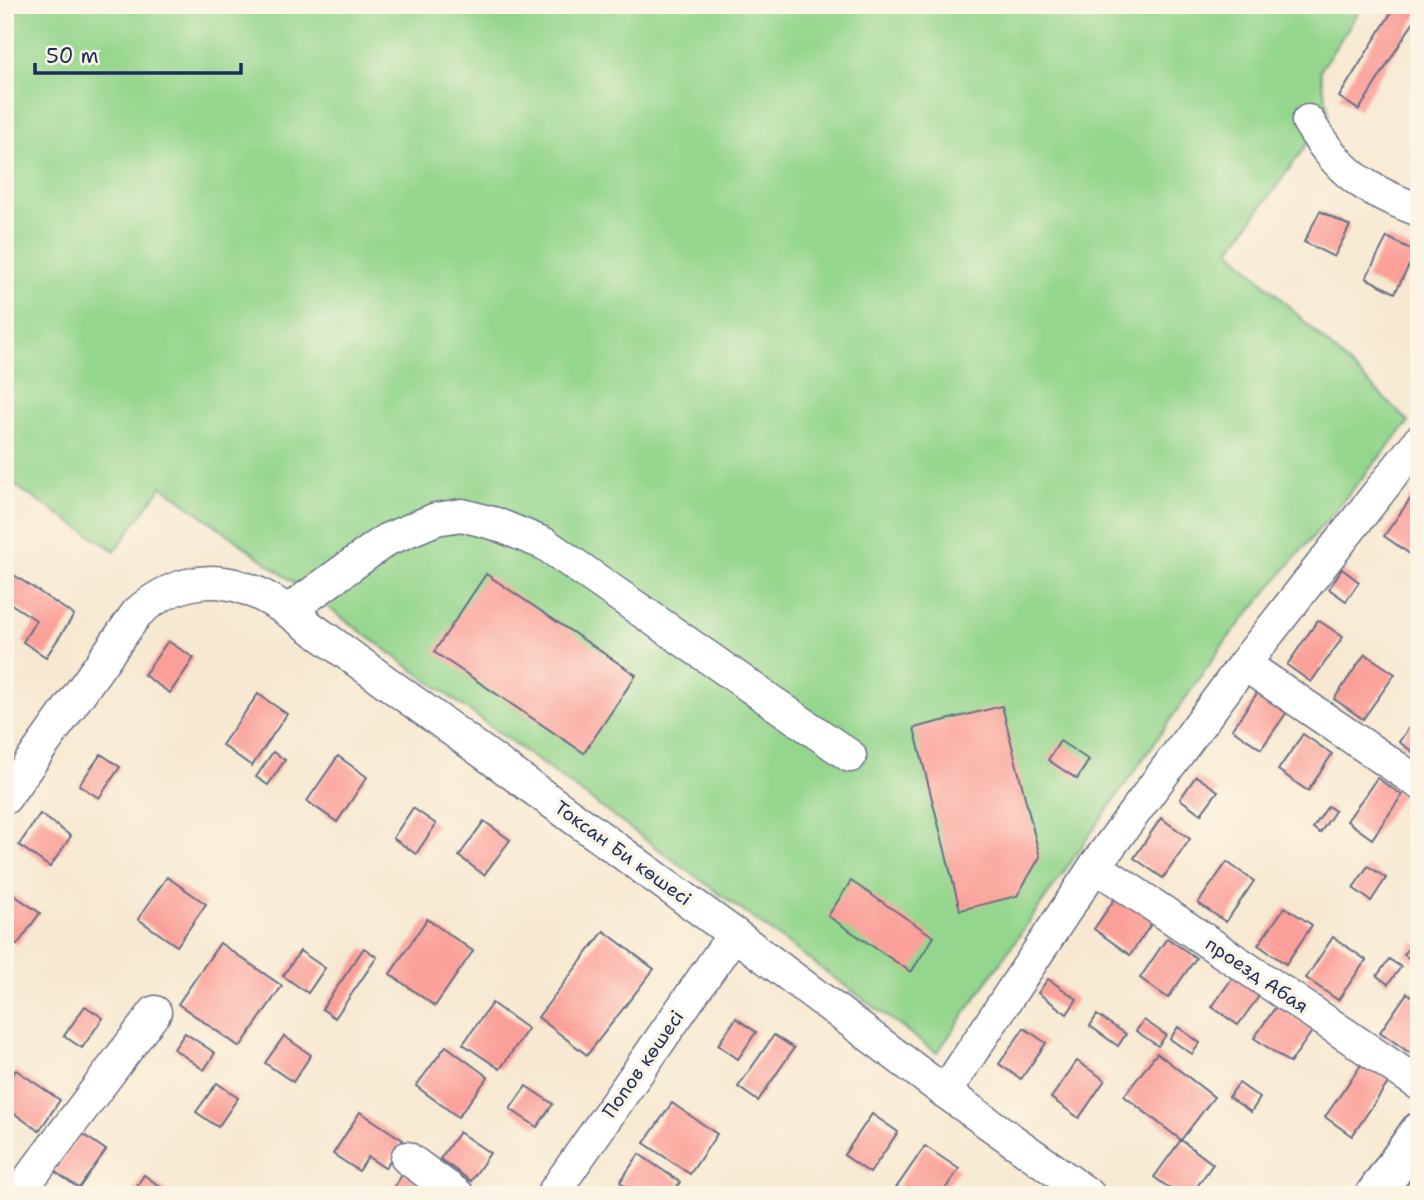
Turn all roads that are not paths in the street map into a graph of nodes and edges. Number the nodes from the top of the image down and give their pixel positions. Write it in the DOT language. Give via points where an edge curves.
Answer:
graph roads {
  1 [pos="1308,121"];
  2 [pos="1419,210"];
  3 [pos="1417,449"];
  4 [pos="288,611"];
  5 [pos="1244,664"];
  6 [pos="850,756"];
  7 [pos="1419,783"];
  8 [pos="5,798"];
  9 [pos="1095,866"];
  10 [pos="734,934"];
  11 [pos="155,1012"];
  12 [pos="1419,1084"];
  13 [pos="945,1092"];
  14 [pos="1419,1132"];
  15 [pos="407,1158"];
  16 [pos="17,1195"];
  17 [pos="458,1195"];
  18 [pos="552,1195"];
  19 [pos="1090,1195"];
  20 [pos="1375,1195"];
  1 -- 2 [label="street" via="1323,146 1355,178"];
  3 -- 5 [label="street"];
  4 -- 6 [label="street" via="386,540 436,519 462,514 545,544"];
  4 -- 8 [label="street, Токсан Би көшесі" via="244,587 211,582 165,592 152,600 137,612"];
  4 -- 10 [label="street, Токсан Би көшесі"];
  5 -- 7 [label="street"];
  5 -- 9 [label="street"];
  9 -- 12 [label="street, проезд Абая"];
  9 -- 13 [label="street"];
  10 -- 13 [label="street, Токсан Би көшесі"];
  10 -- 18 [label="street, Попов көшесі"];
  11 -- 16 [label="street"];
  13 -- 19 [label="street, Токсан Би көшесі"];
  14 -- 20 [label="main road"];
  15 -- 17 [label="street"];
}
